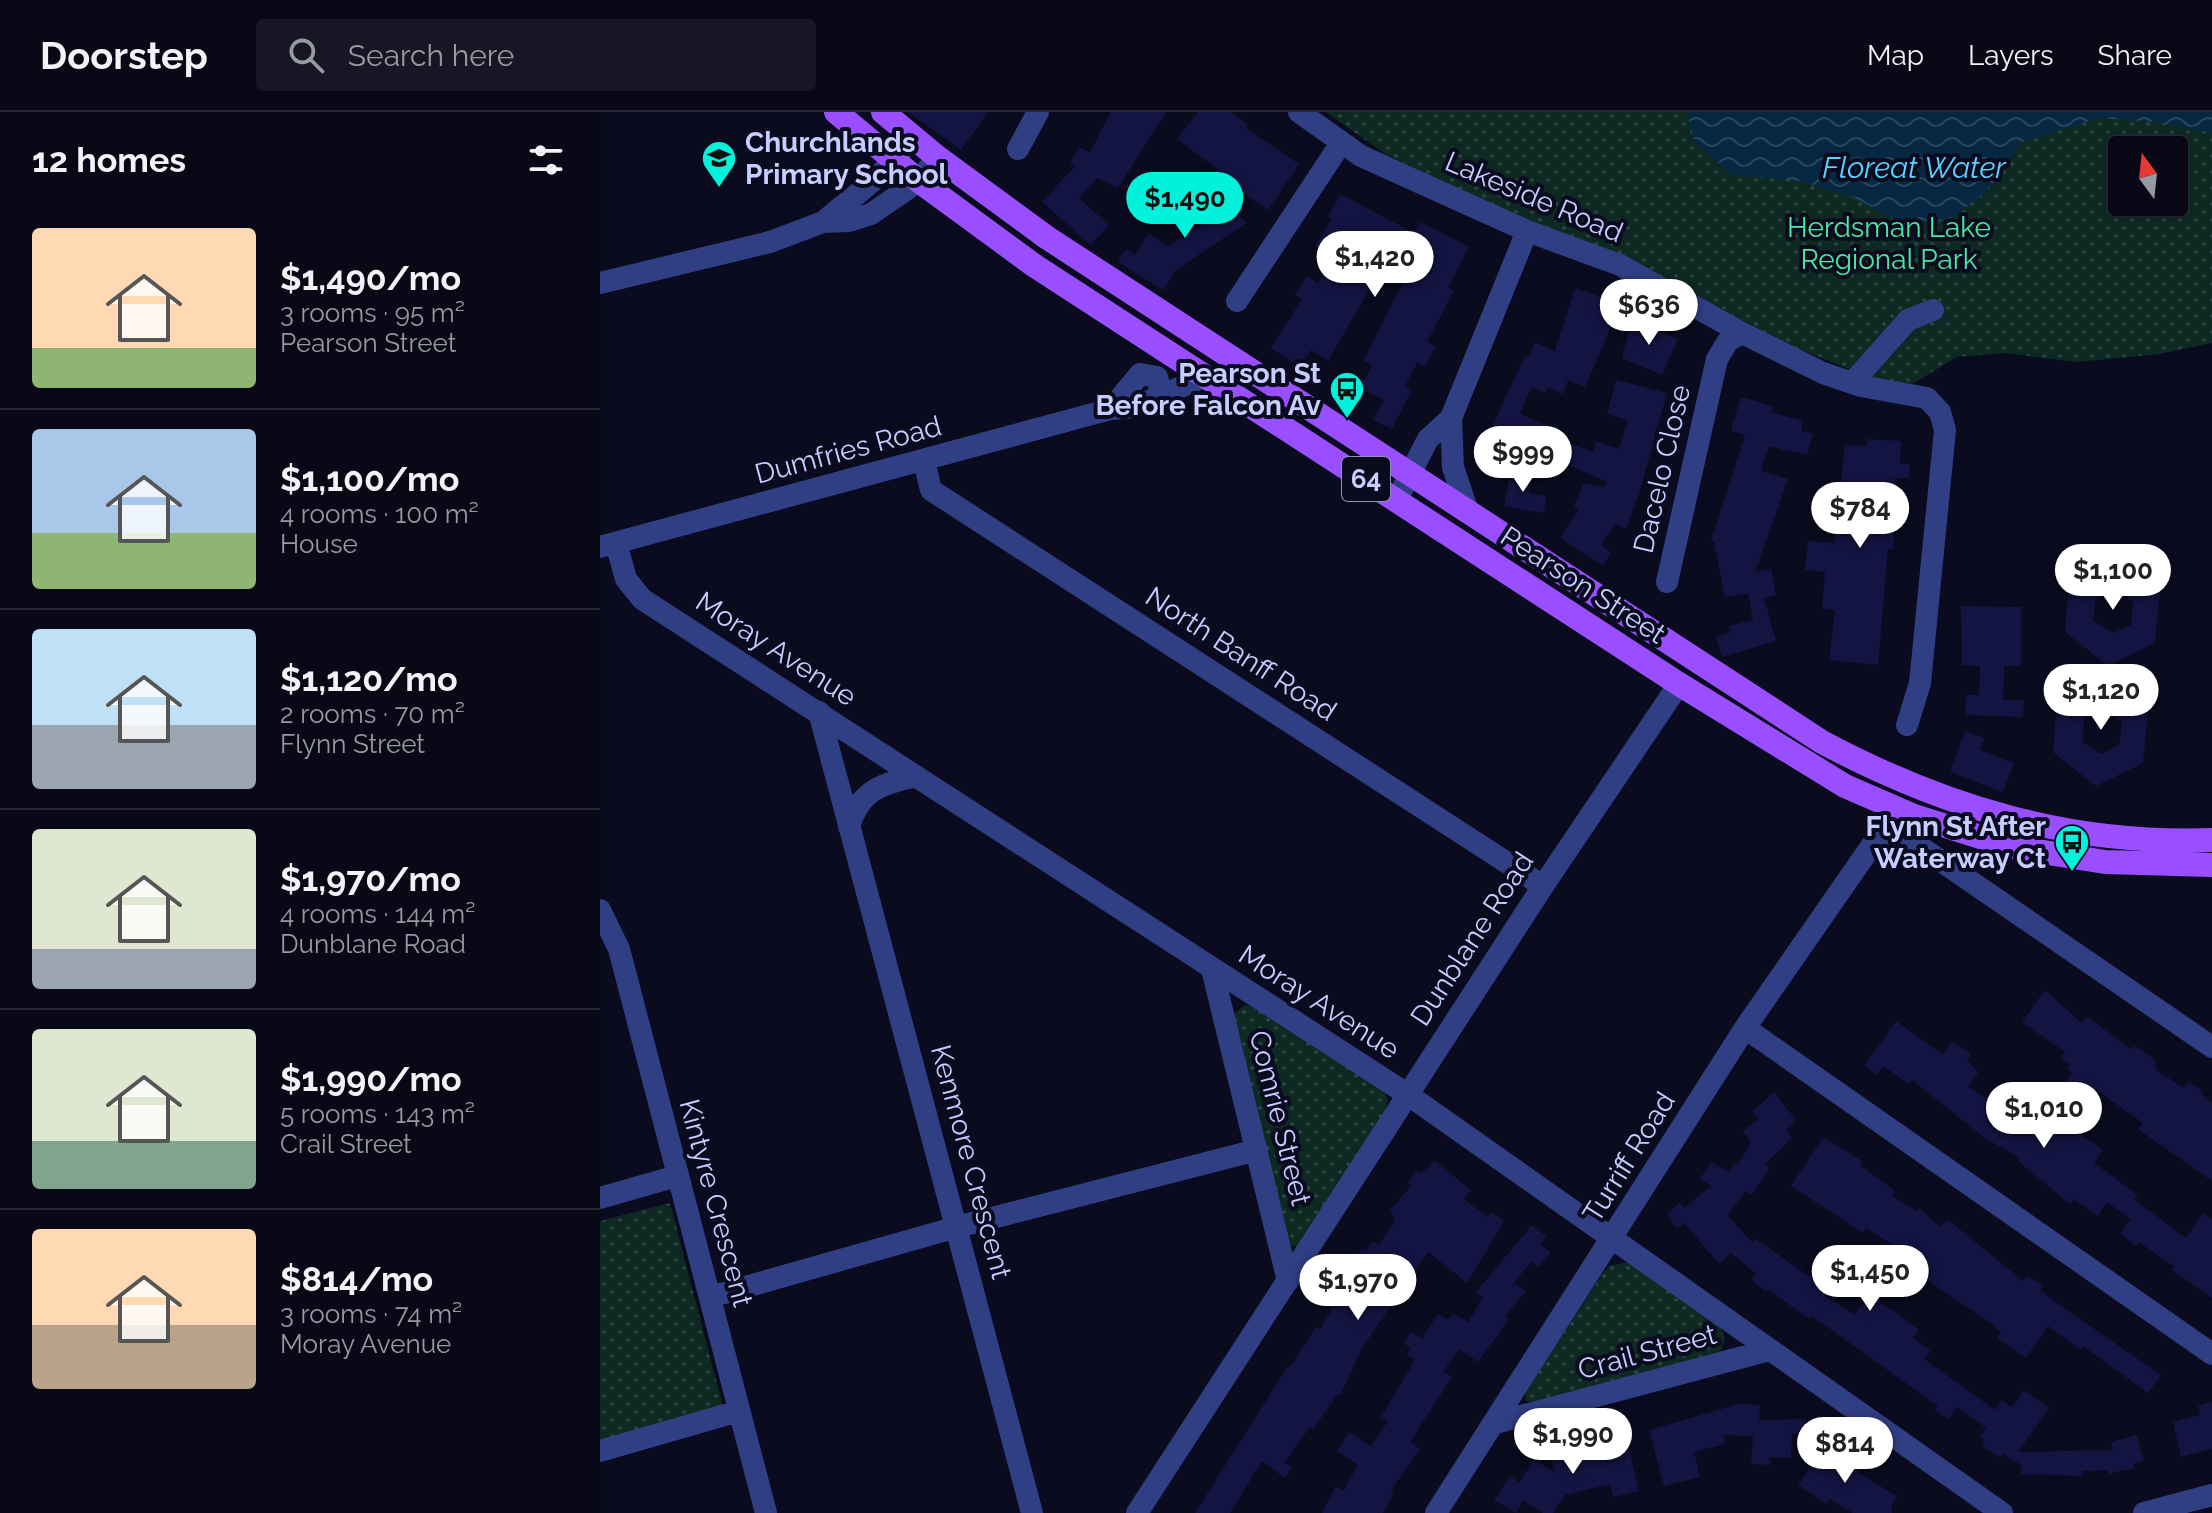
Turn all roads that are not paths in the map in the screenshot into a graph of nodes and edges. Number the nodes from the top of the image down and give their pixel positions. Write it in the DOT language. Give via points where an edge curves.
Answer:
graph roads {
  1 [pos="836,112"];
  2 [pos="883,112"];
  3 [pos="1038,112"];
  4 [pos="1299,112"];
  5 [pos="911,137"];
  6 [pos="1341,143"];
  7 [pos="1018,149"];
  8 [pos="937,157"];
  9 [pos="895,160"];
  10 [pos="919,181"];
  11 [pos="823,222"];
  12 [pos="1527,231"];
  13 [pos="600,283"];
  14 [pos="1237,301"];
  15 [pos="1933,310"];
  16 [pos="1742,333"];
  17 [pos="1206,376"];
  18 [pos="1852,383"];
  19 [pos="1451,418"];
  20 [pos="924,461"];
  21 [pos="1410,473"];
  22 [pos="1397,499"];
  23 [pos="1468,512"];
  24 [pos="608,545"];
  25 [pos="1667,582"];
  26 [pos="1679,684"];
  27 [pos="819,712"];
  28 [pos="1907,725"];
  29 [pos="916,776"];
  30 [pos="849,827"];
  31 [pos="2212,840"];
  32 [pos="2212,865"];
  33 [pos="1543,886"];
  34 [pos="600,910"];
  35 [pos="1212,969"];
  36 [pos="1745,1028"];
  37 [pos="2212,1047"];
  38 [pos="1407,1094"];
  39 [pos="1257,1150"];
  40 [pos="677,1176"];
  41 [pos="600,1198"];
  42 [pos="957,1227"];
  43 [pos="1613,1240"];
  44 [pos="1288,1281"];
  45 [pos="710,1297"];
  46 [pos="1769,1350"];
  47 [pos="2212,1354"];
  48 [pos="739,1411"];
  49 [pos="1495,1423"];
  50 [pos="600,1451"];
  51 [pos="2212,1495"];
  52 [pos="766,1513"];
  53 [pos="1032,1513"];
  54 [pos="1137,1513"];
  55 [pos="1436,1513"];
  56 [pos="2002,1513"];
  57 [pos="2144,1513"];
  1 -- 9 [label="main road, Pearson Street / 64"];
  2 -- 5 [label="main road, Pearson Street / 64"];
  3 -- 7 [label="street"];
  4 -- 6 [label="street, Lakeside Road"];
  5 -- 8 [label="main road, Pearson Street / 64"];
  5 -- 9 [label="street"];
  6 -- 12 [label="street, Lakeside Road"];
  6 -- 14 [label="street"];
  8 -- 10 [label="street"];
  8 -- 21 [label="main road, Pearson Street / 64" via="1046,237"];
  9 -- 10 [label="main road, Pearson Street / 64"];
  9 -- 11 [label="street" via="862,195"];
  10 -- 11 [label="street" via="871,214"];
  10 -- 17 [label="main road, Pearson Street / 64" via="1035,266"];
  11 -- 13 [label="street" via="770,242"];
  12 -- 16 [label="street, Lakeside Road" via="1620,265"];
  12 -- 19 [label="street"];
  15 -- 18 [label="street" via="1908,320"];
  16 -- 18 [label="street, Lakeside Road"];
  16 -- 25 [label="street, Dacelo Close" via="1728,341 1717,359"];
  17 -- 20 [label="street, Dumfries Road" via="1135,407 1111,409"];
  17 -- 22 [label="main road, Pearson Street / 64"];
  18 -- 28 [label="street, Lakeside Road" via="1927,398 1940,412 1945,430 1920,683"];
  19 -- 21 [label="street" via="1428,439"];
  19 -- 23 [label="street" via="1453,467"];
  20 -- 24 [label="street, Dumfries Road"];
  20 -- 33 [label="street, North Banff Road" via="931,490"];
  21 -- 22 [label="street"];
  21 -- 23 [label="main road, Pearson Street / 64"];
  22 -- 26 [label="main road, Pearson Street / 64"];
  23 -- 31 [label="main road, Pearson Street / 64" via="1822,742 1905,783 2036,826 2131,839"];
  24 -- 27 [label="street, Moray Avenue" via="642,599"];
  26 -- 32 [label="main road, Pearson Street / 64" via="1845,786 1914,816 2012,847 2105,862"];
  26 -- 33 [label="street, Dunblane Road"];
  27 -- 29 [label="street, Moray Avenue"];
  27 -- 30 [label="street, Kenmore Crescent"];
  29 -- 30 [label="street" via="867,794 855,806"];
  29 -- 35 [label="street, Moray Avenue"];
  30 -- 42 [label="street, Kenmore Crescent"];
  33 -- 38 [label="street, Dunblane Road"];
  34 -- 40 [label="street, Kintyre Crescent" via="619,949"];
  35 -- 38 [label="street, Moray Avenue"];
  35 -- 39 [label="street, Comrie Street"];
  36 -- 37 [label="street, Turriff Road" via="1864,852 1882,840 1906,841 1959,870"];
  36 -- 43 [label="street, Turriff Road"];
  36 -- 47 [label="street"];
  38 -- 43 [label="street, Moray Avenue"];
  38 -- 44 [label="street, Dunblane Road"];
  39 -- 42 [label="street"];
  39 -- 44 [label="street, Comrie Street"];
  40 -- 41 [label="street"];
  40 -- 45 [label="street, Kintyre Crescent"];
  42 -- 45 [label="street"];
  42 -- 53 [label="street, Kenmore Crescent"];
  43 -- 46 [label="street, Moray Avenue"];
  43 -- 49 [label="street, Turriff Road"];
  44 -- 54 [label="street, Dunblane Road"];
  45 -- 48 [label="street, Kintyre Crescent"];
  46 -- 49 [label="street, Crail Street"];
  46 -- 56 [label="street, Moray Avenue"];
  48 -- 50 [label="street"];
  48 -- 52 [label="street, Kintyre Crescent"];
  49 -- 55 [label="street, Turriff Road"];
  51 -- 57 [label="street"];
}
